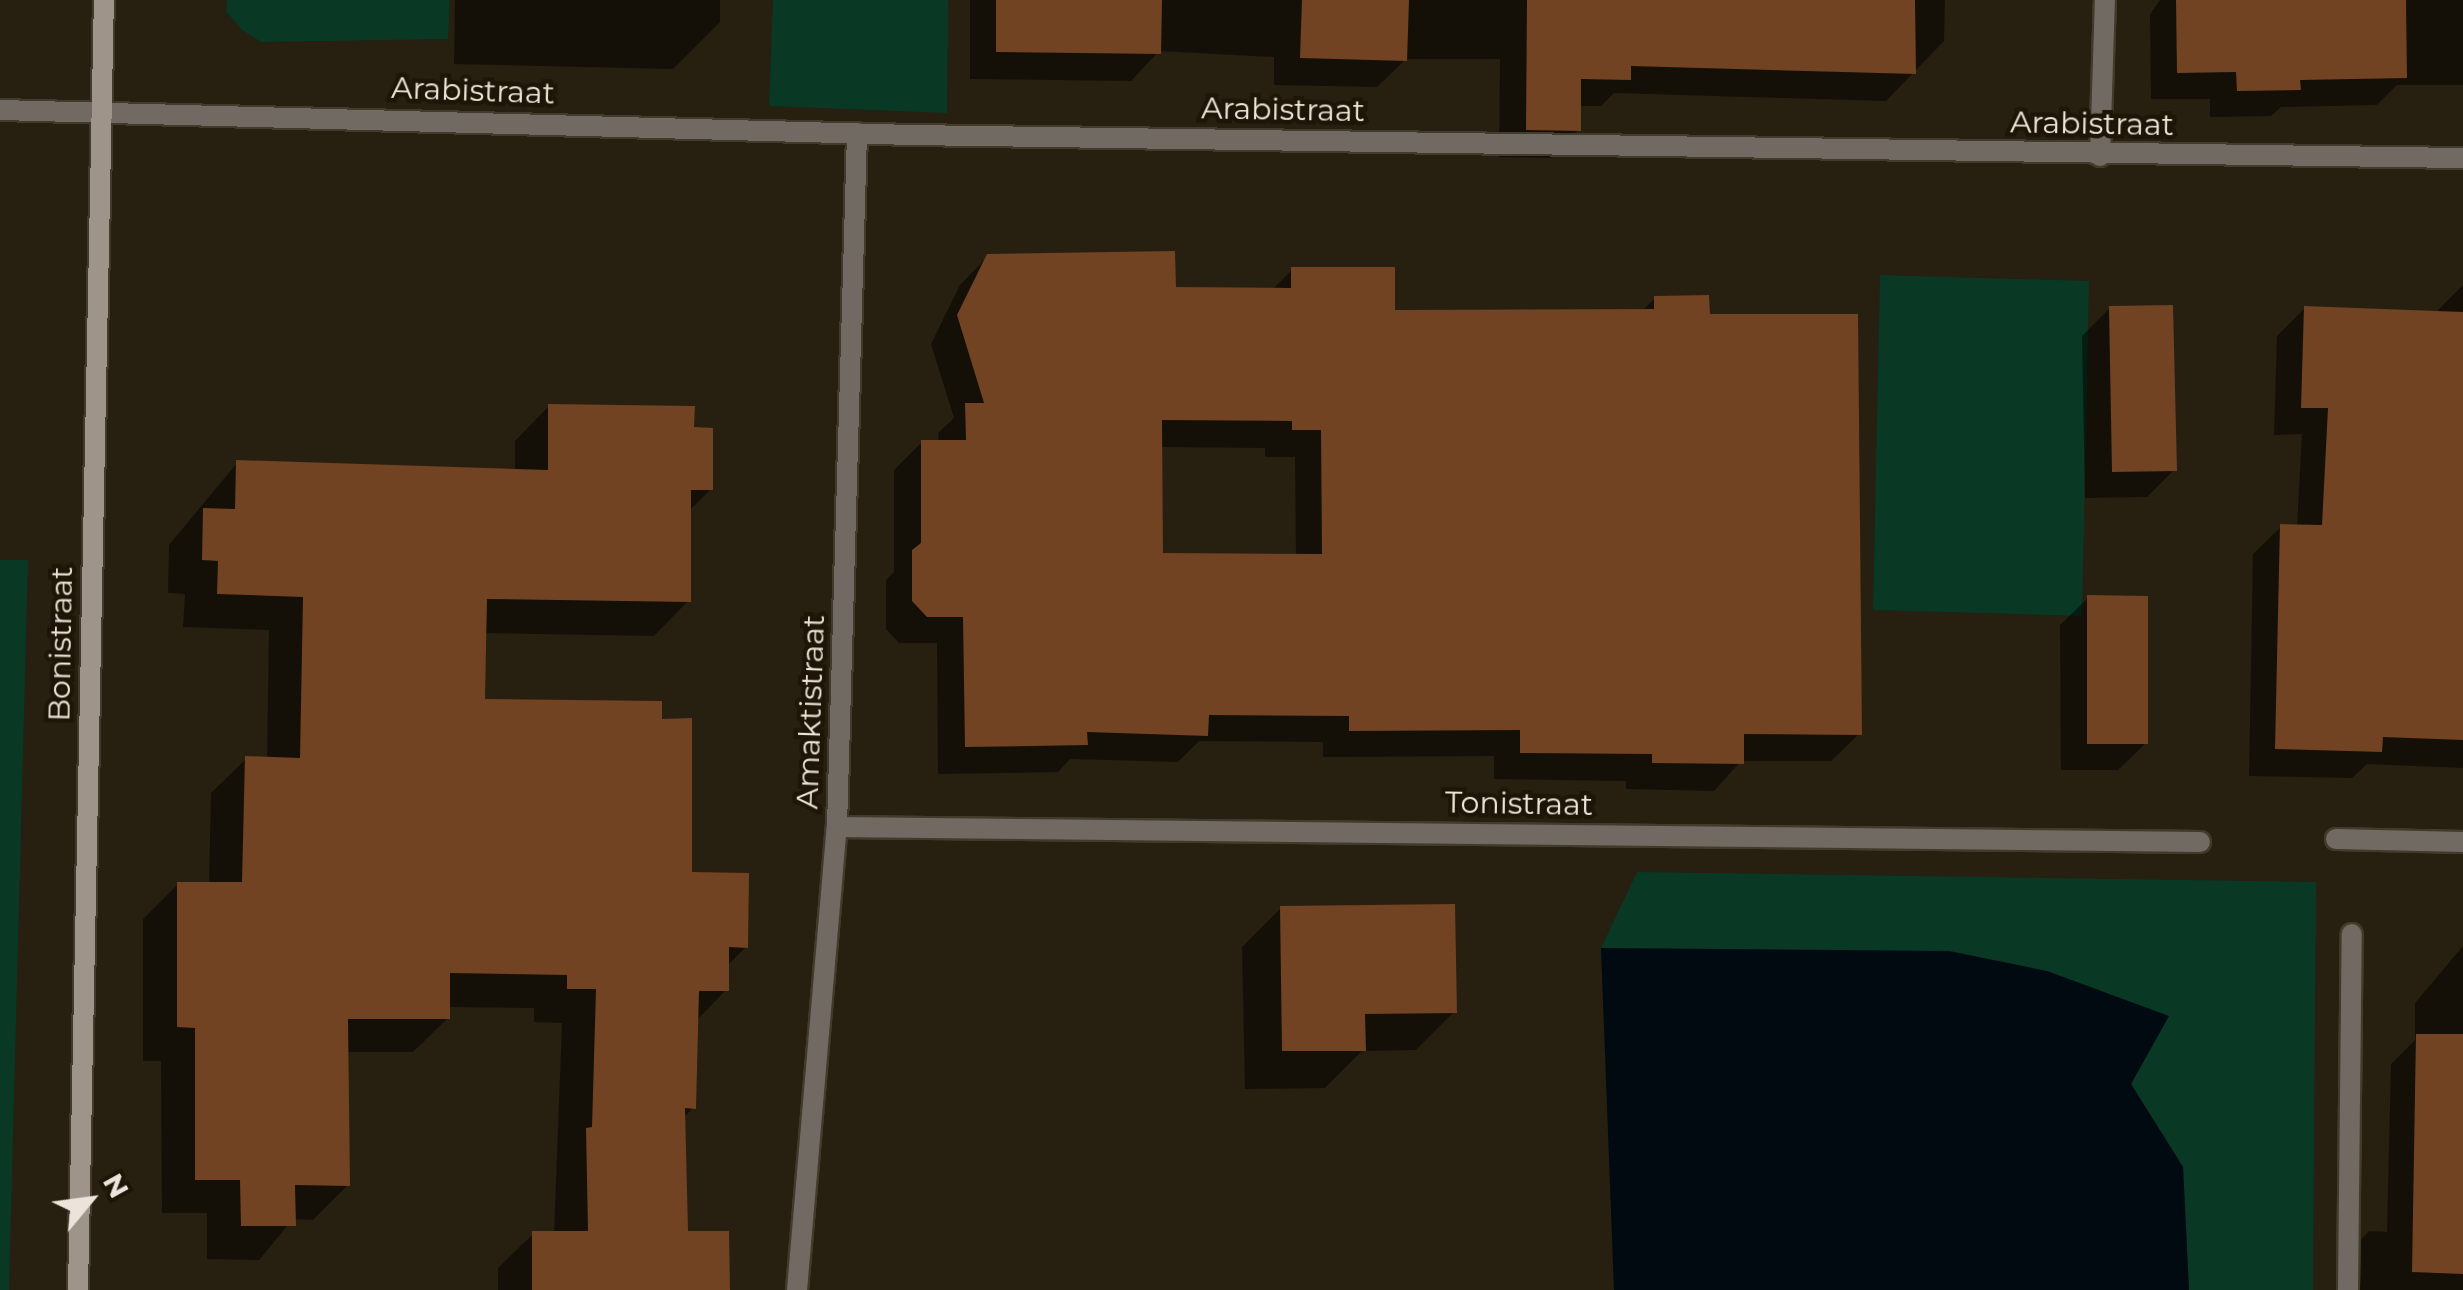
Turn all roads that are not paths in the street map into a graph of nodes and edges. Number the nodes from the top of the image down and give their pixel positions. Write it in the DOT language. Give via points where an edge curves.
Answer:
graph roads {
  1 [pos="104,0"];
  2 [pos="2105,0"];
  3 [pos="102,108"];
  4 [pos="0,110"];
  5 [pos="856,134"];
  6 [pos="2100,156"];
  7 [pos="2463,158"];
  8 [pos="837,826"];
  9 [pos="2336,838"];
  10 [pos="2200,842"];
  11 [pos="2463,842"];
  12 [pos="2352,934"];
  13 [pos="78,1290"];
  14 [pos="797,1290"];
  15 [pos="2348,1290"];
  1 -- 3 [label="street, Bonistraat"];
  2 -- 6 [label="street"];
  3 -- 4 [label="street, Arabistraat"];
  3 -- 5 [label="street, Arabistraat"];
  3 -- 13 [label="street, Bonistraat"];
  5 -- 6 [label="street, Arabistraat"];
  5 -- 8 [label="street, Amaktistraat"];
  6 -- 7 [label="street, Arabistraat"];
  8 -- 10 [label="street, Tonistraat"];
  8 -- 14 [label="street, Amaktistraat"];
  9 -- 11 [label="street"];
  12 -- 15 [label="street"];
}
